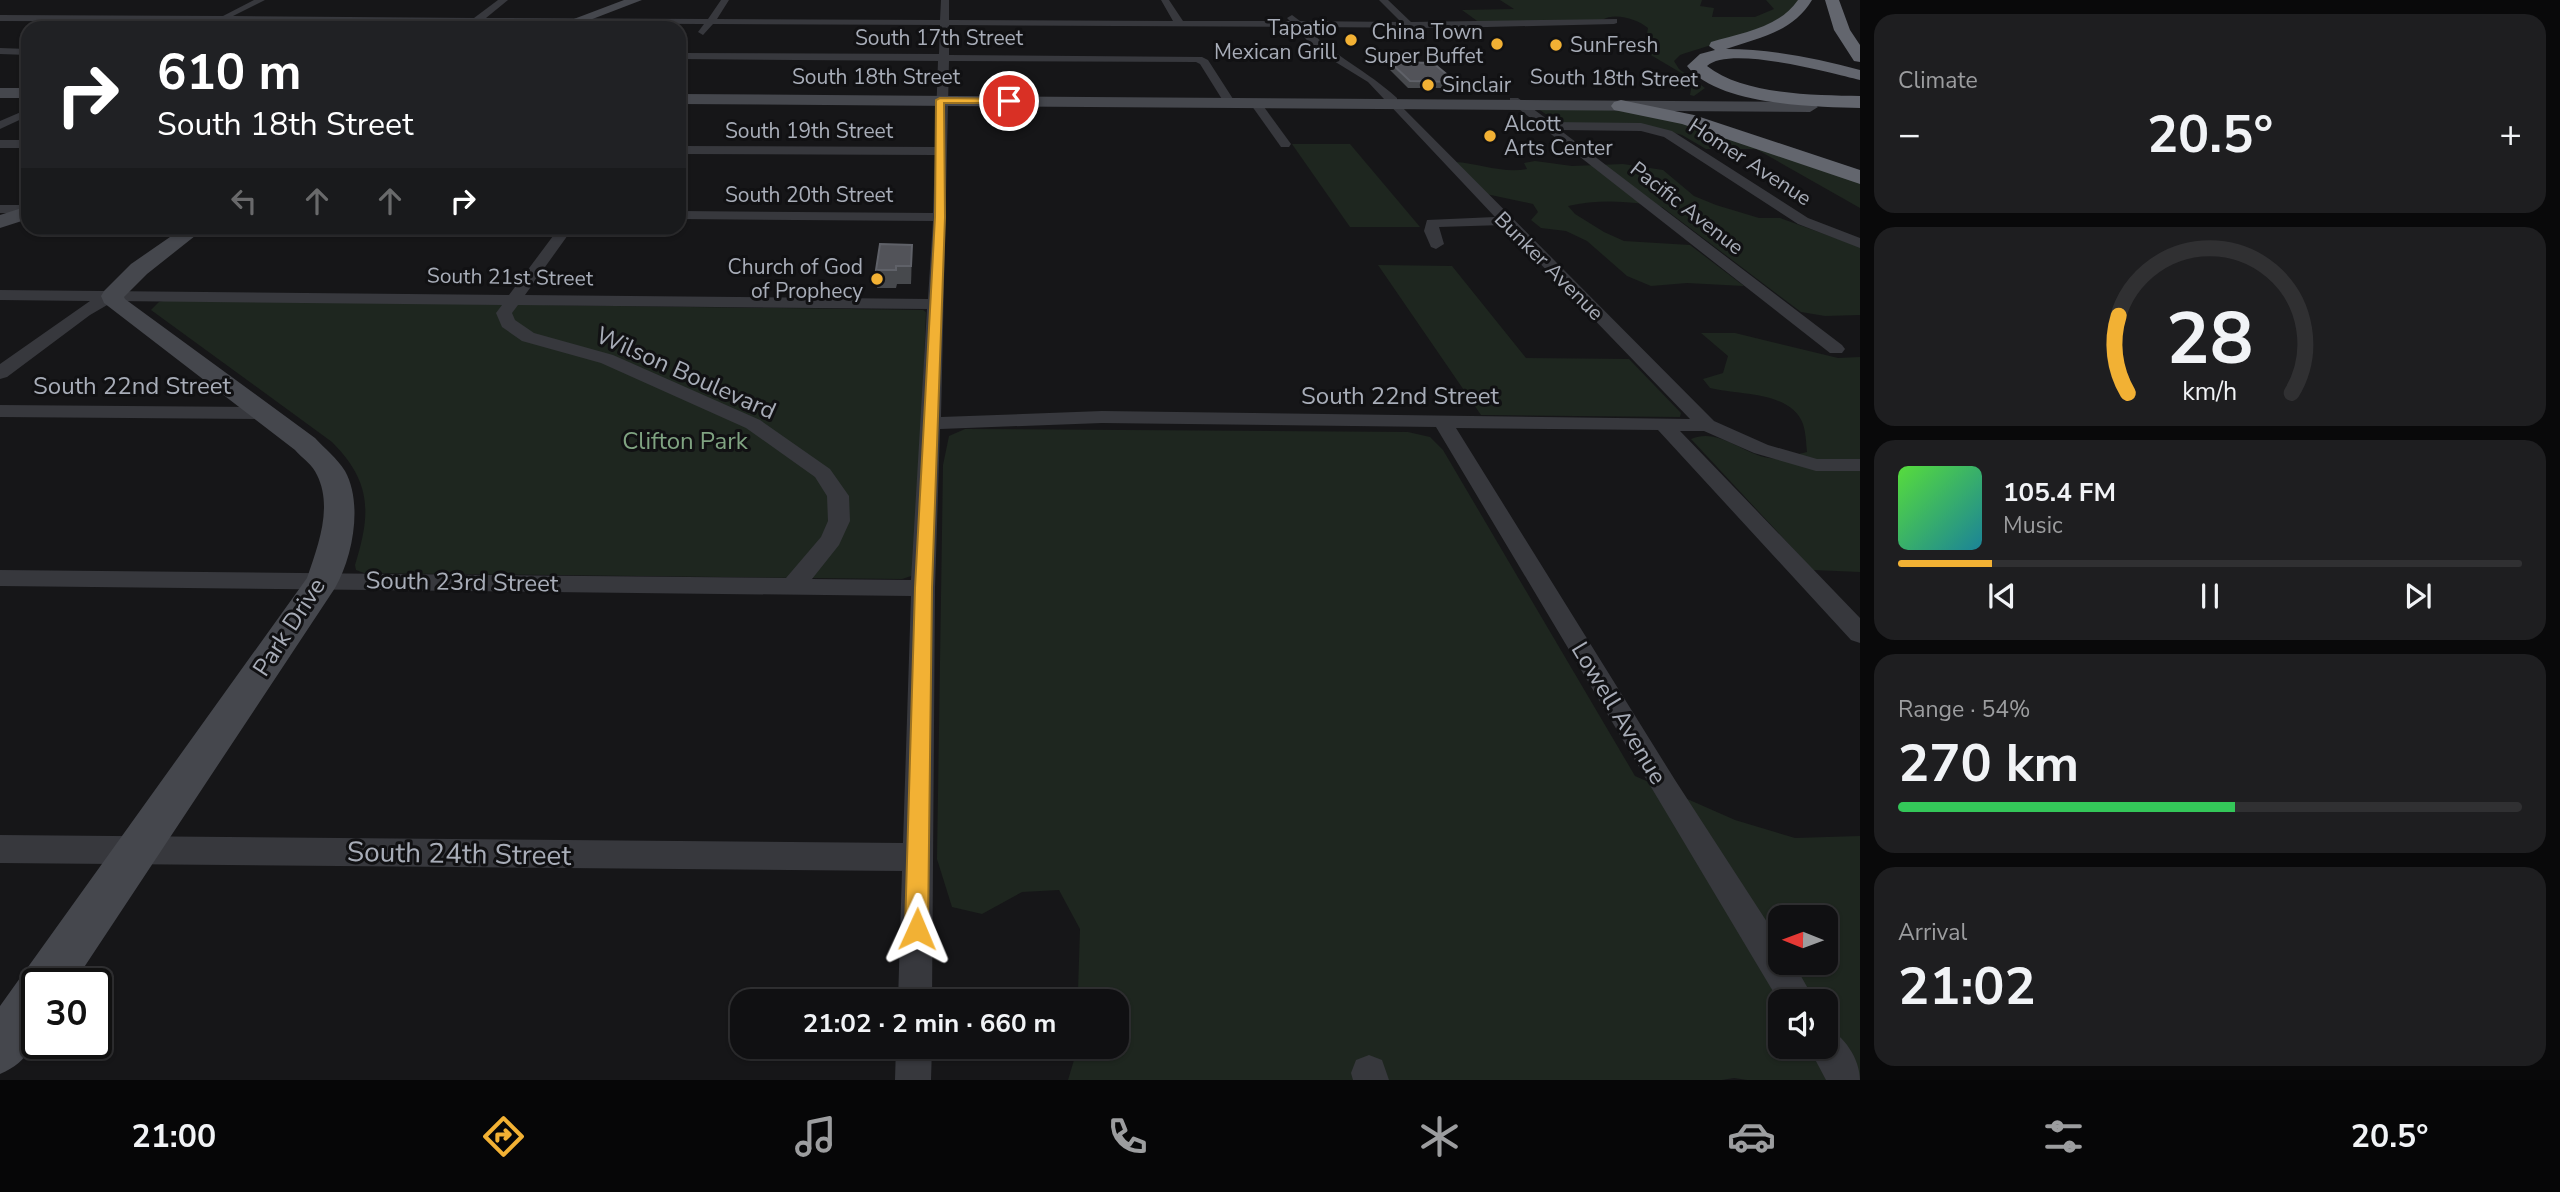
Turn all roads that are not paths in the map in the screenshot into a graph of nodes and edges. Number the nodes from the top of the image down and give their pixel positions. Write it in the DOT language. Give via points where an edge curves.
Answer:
graph roads {
  1 [pos="261,0"];
  2 [pos="504,0"];
  3 [pos="636,0"];
  4 [pos="725,0"];
  5 [pos="945,0"];
  6 [pos="1165,0"];
  7 [pos="1383,0"];
  8 [pos="1805,0"];
  9 [pos="1832,0"];
  10 [pos="44,7"];
  11 [pos="1285,11"];
  12 [pos="0,18"];
  13 [pos="15,18"];
  14 [pos="221,19"];
  15 [pos="477,20"];
  16 [pos="217,21"];
  17 [pos="577,21"];
  18 [pos="1614,21"];
  19 [pos="686,22"];
  20 [pos="710,22"];
  21 [pos="0,23"];
  22 [pos="945,23"];
  23 [pos="1296,23"];
  24 [pos="1180,24"];
  25 [pos="1408,24"];
  26 [pos="689,49"];
  27 [pos="0,51"];
  28 [pos="21,52"];
  29 [pos="1860,57"];
  30 [pos="941,58"];
  31 [pos="1860,75"];
  32 [pos="0,93"];
  33 [pos="21,93"];
  34 [pos="686,99"];
  35 [pos="940,100"];
  36 [pos="1681,101"];
  37 [pos="1228,102"];
  38 [pos="1255,102"];
  39 [pos="1393,102"];
  40 [pos="1518,103"];
  41 [pos="1854,104"];
  42 [pos="1621,106"];
  43 [pos="1810,107"];
  44 [pos="21,114"];
  45 [pos="0,125"];
  46 [pos="1547,126"];
  47 [pos="0,144"];
  48 [pos="21,144"];
  49 [pos="1285,145"];
  50 [pos="686,149"];
  51 [pos="940,151"];
  52 [pos="1860,162"];
  53 [pos="1860,177"];
  54 [pos="0,209"];
  55 [pos="21,210"];
  56 [pos="21,214"];
  57 [pos="686,215"];
  58 [pos="940,217"];
  59 [pos="1505,220"];
  60 [pos="0,222"];
  61 [pos="1432,223"];
  62 [pos="185,235"];
  63 [pos="561,235"];
  64 [pos="1853,241"];
  65 [pos="1436,244"];
  66 [pos="0,295"];
  67 [pos="112,296"];
  68 [pos="513,299"];
  69 [pos="936,304"];
  70 [pos="1836,349"];
  71 [pos="0,373"];
  72 [pos="0,411"];
  73 [pos="263,413"];
  74 [pos="1443,422"];
  75 [pos="932,423"];
  76 [pos="1664,425"];
  77 [pos="1707,425"];
  78 [pos="1860,465"];
  79 [pos="0,578"];
  80 [pos="323,580"];
  81 [pos="793,586"];
  82 [pos="923,588"];
  83 [pos="1860,634"];
  84 [pos="0,849"];
  85 [pos="137,850"];
  86 [pos="918,858"];
  87 [pos="56,968"];
  88 [pos="915,989"];
  89 [pos="1790,989"];
  90 [pos="21,1018"];
  91 [pos="0,1049"];
  92 [pos="914,1059"];
  93 [pos="1834,1059"];
  94 [pos="913,1080"];
  95 [pos="1847,1080"];
  1 -- 14 [label="street"];
  2 -- 15 [label="street"];
  3 -- 17 [label="main road"];
  4 -- 20 [label="street"];
  5 -- 22 [label="street"];
  6 -- 24 [label="street"];
  7 -- 25 [label="street"];
  8 -- 36 [label="highway" via="1800,11 1773,27 1683,60 1688,71 1712,88 1702,96"];
  9 -- 29 [label="highway" via="1842,30"];
  10 -- 13 [label="street"];
  11 -- 23 [label="street, Bunker Avenue"];
  12 -- 13 [label="street"];
  13 -- 14 [label="street"];
  13 -- 21 [label="street"];
  14 -- 15 [label="street"];
  14 -- 16 [label="street"];
  15 -- 17 [label="street"];
  18 -- 25 [label="street"];
  19 -- 20 [label="street"];
  20 -- 22 [label="street"];
  20 -- 26 [label="street"];
  22 -- 24 [label="street"];
  22 -- 30 [label="street"];
  23 -- 24 [label="street"];
  23 -- 25 [label="street"];
  23 -- 39 [label="street, Bunker Avenue" via="1320,48 1372,80"];
  26 -- 30 [label="street, South 17th Street"];
  27 -- 28 [label="street"];
  30 -- 35 [label="street"];
  30 -- 37 [label="street, South 17th Street" via="1198,59"];
  31 -- 41 [label="highway" via="1762,55 1723,55 1697,62 1700,71 1710,77 1743,89"];
  32 -- 33 [label="main road"];
  34 -- 35 [label="main road, South 18th Street"];
  35 -- 37 [label="main road, South 18th Street"];
  35 -- 51 [label="street"];
  36 -- 40 [label="main road, South 18th Street"];
  36 -- 41 [label="main road, South 18th Street"];
  37 -- 38 [label="main road, South 18th Street"];
  38 -- 39 [label="main road, South 18th Street"];
  38 -- 49 [label="street"];
  39 -- 40 [label="main road, South 18th Street"];
  39 -- 59 [label="street, Bunker Avenue"];
  40 -- 42 [label="main road, South 18th Street"];
  40 -- 46 [label="street, Pacific Avenue"];
  41 -- 43 [label="highway"];
  42 -- 43 [label="main road, South 18th Street"];
  42 -- 53 [label="highway" via="1699,122"];
  43 -- 52 [label="highway" via="1766,110 1748,122 1756,134 1797,150"];
  44 -- 45 [label="street"];
  46 -- 64 [label="street, Homer Avenue" via="1641,127 1668,134 1803,221"];
  46 -- 70 [label="street, Pacific Avenue"];
  47 -- 48 [label="street"];
  50 -- 51 [label="street, South 19th Street"];
  51 -- 58 [label="street"];
  54 -- 55 [label="street"];
  56 -- 60 [label="main road"];
  57 -- 58 [label="street, South 20th Street"];
  58 -- 69 [label="street"];
  59 -- 61 [label="street"];
  59 -- 77 [label="street, Bunker Avenue"];
  61 -- 65 [label="street"];
  62 -- 67 [label="main road" via="139,269"];
  63 -- 68 [label="street"];
  66 -- 67 [label="street, South 21st Street"];
  67 -- 68 [label="street, South 21st Street"];
  67 -- 71 [label="street" via="84,311"];
  67 -- 73 [label="main road, Park Drive" via="121,309"];
  68 -- 69 [label="street, South 21st Street"];
  68 -- 81 [label="street, Wilson Boulevard" via="504,313 508,323 528,337 607,359 753,424 823,473 838,496 839,521 831,540"];
  69 -- 75 [label="street"];
  72 -- 73 [label="street, South 22nd Street"];
  73 -- 80 [label="main road, Park Drive" via="304,444 330,472 340,508 337,539"];
  74 -- 75 [label="street, South 22nd Street" via="1102,417"];
  74 -- 76 [label="street, South 22nd Street"];
  74 -- 89 [label="street, Lowell Avenue"];
  75 -- 82 [label="street"];
  76 -- 77 [label="street, South 22nd Street"];
  76 -- 83 [label="street"];
  77 -- 78 [label="street, South 22nd Street" via="1761,449 1816,465"];
  79 -- 80 [label="street, South 23rd Street"];
  80 -- 81 [label="street, South 23rd Street"];
  80 -- 85 [label="main road, Park Drive"];
  81 -- 82 [label="street, South 23rd Street"];
  82 -- 86 [label="street"];
  84 -- 85 [label="street, South 24th Street"];
  85 -- 86 [label="street, South 24th Street"];
  85 -- 87 [label="main road, Park Drive"];
  86 -- 88 [label="street"];
  90 -- 91 [label="main road"];
  92 -- 94 [label="street"];
  93 -- 95 [label="street"];
}
